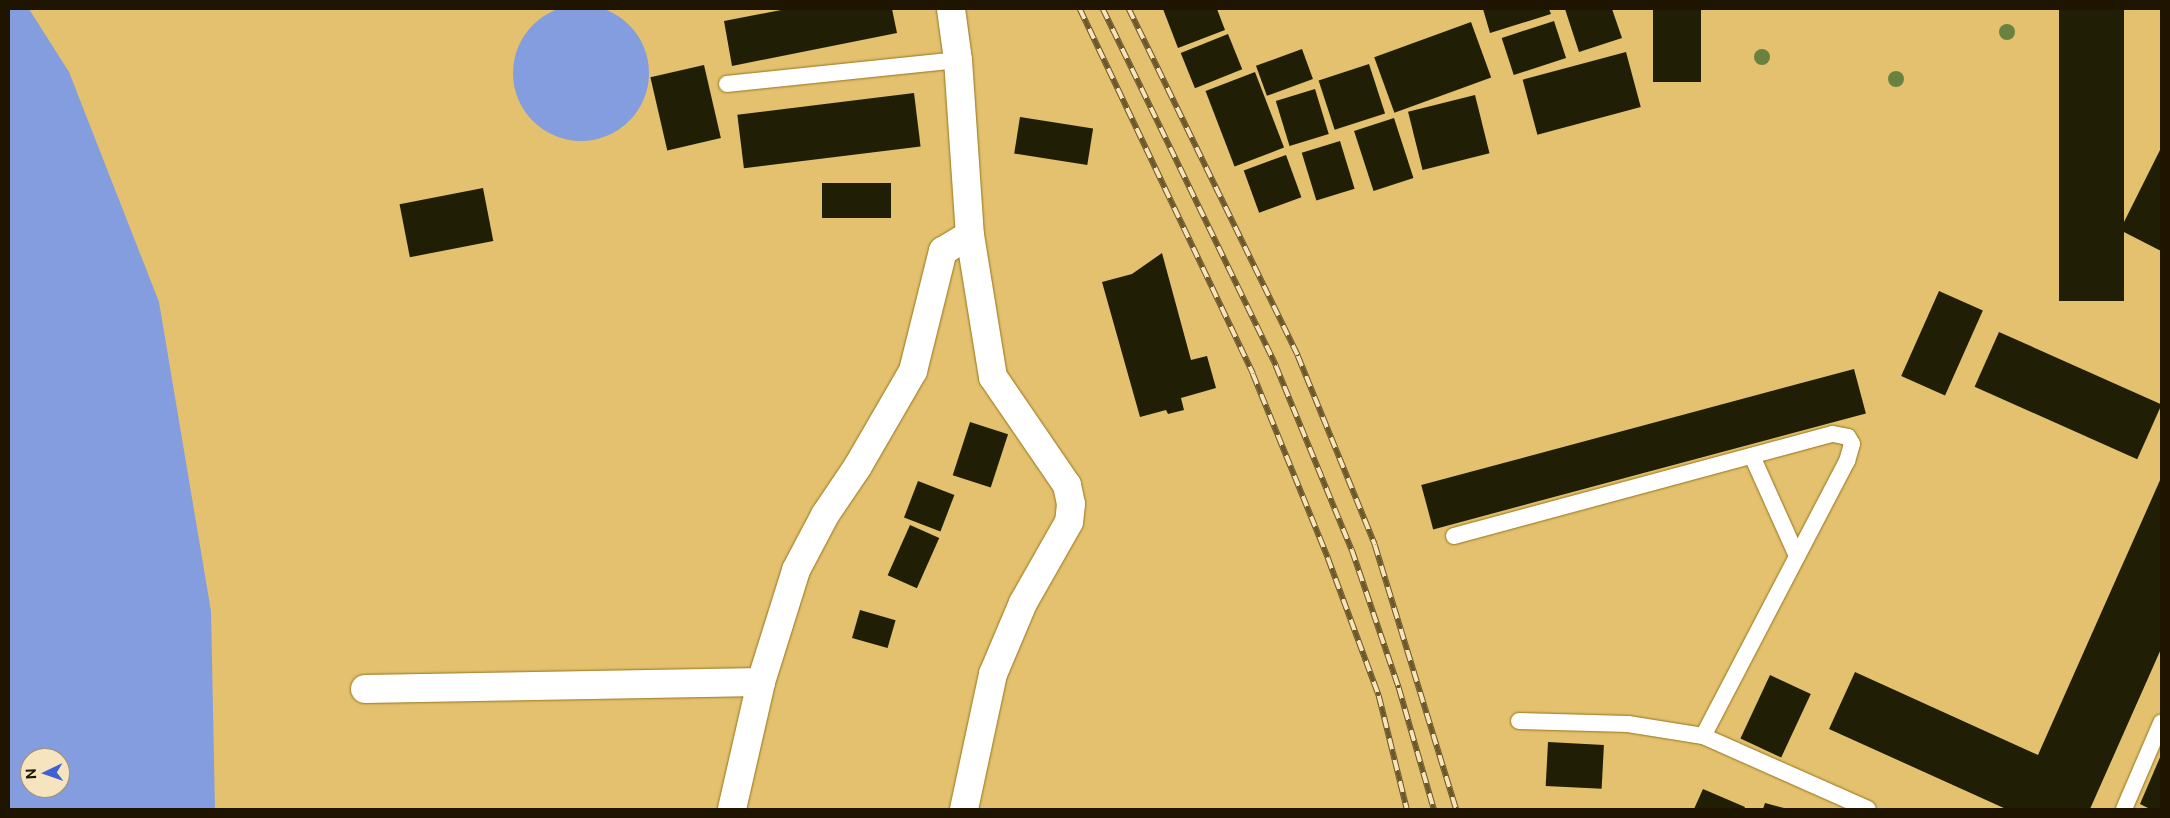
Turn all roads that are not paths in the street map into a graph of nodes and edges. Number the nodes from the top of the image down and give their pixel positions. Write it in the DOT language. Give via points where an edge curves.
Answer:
graph roads {
  1 [pos="951,9"];
  2 [pos="958,60"];
  3 [pos="727,84"];
  4 [pos="970,235"];
  5 [pos="1752,456"];
  6 [pos="1454,536"];
  7 [pos="1797,556"];
  8 [pos="761,682"];
  9 [pos="365,689"];
  10 [pos="1519,721"];
  11 [pos="2161,723"];
  12 [pos="1703,736"];
  13 [pos="732,809"];
  14 [pos="964,809"];
  15 [pos="1868,809"];
  16 [pos="2124,809"];
  1 -- 2 [label="street"];
  2 -- 3 [label="lane"];
  2 -- 4 [label="street"];
  4 -- 8 [label="street" via="943,251 913,371 858,466 825,515 796,570"];
  4 -- 14 [label="street" via="993,377 1067,485 1071,504 1069,522 1024,603 993,674"];
  5 -- 6 [label="lane"];
  5 -- 7 [label="lane"];
  5 -- 7 [label="lane" via="1833,434 1848,437 1852,444 1847,461"];
  7 -- 12 [label="lane"];
  8 -- 9 [label="street"];
  8 -- 13 [label="street"];
  10 -- 12 [label="lane" via="1628,724"];
  11 -- 16 [label="lane"];
  12 -- 15 [label="lane"];
}
